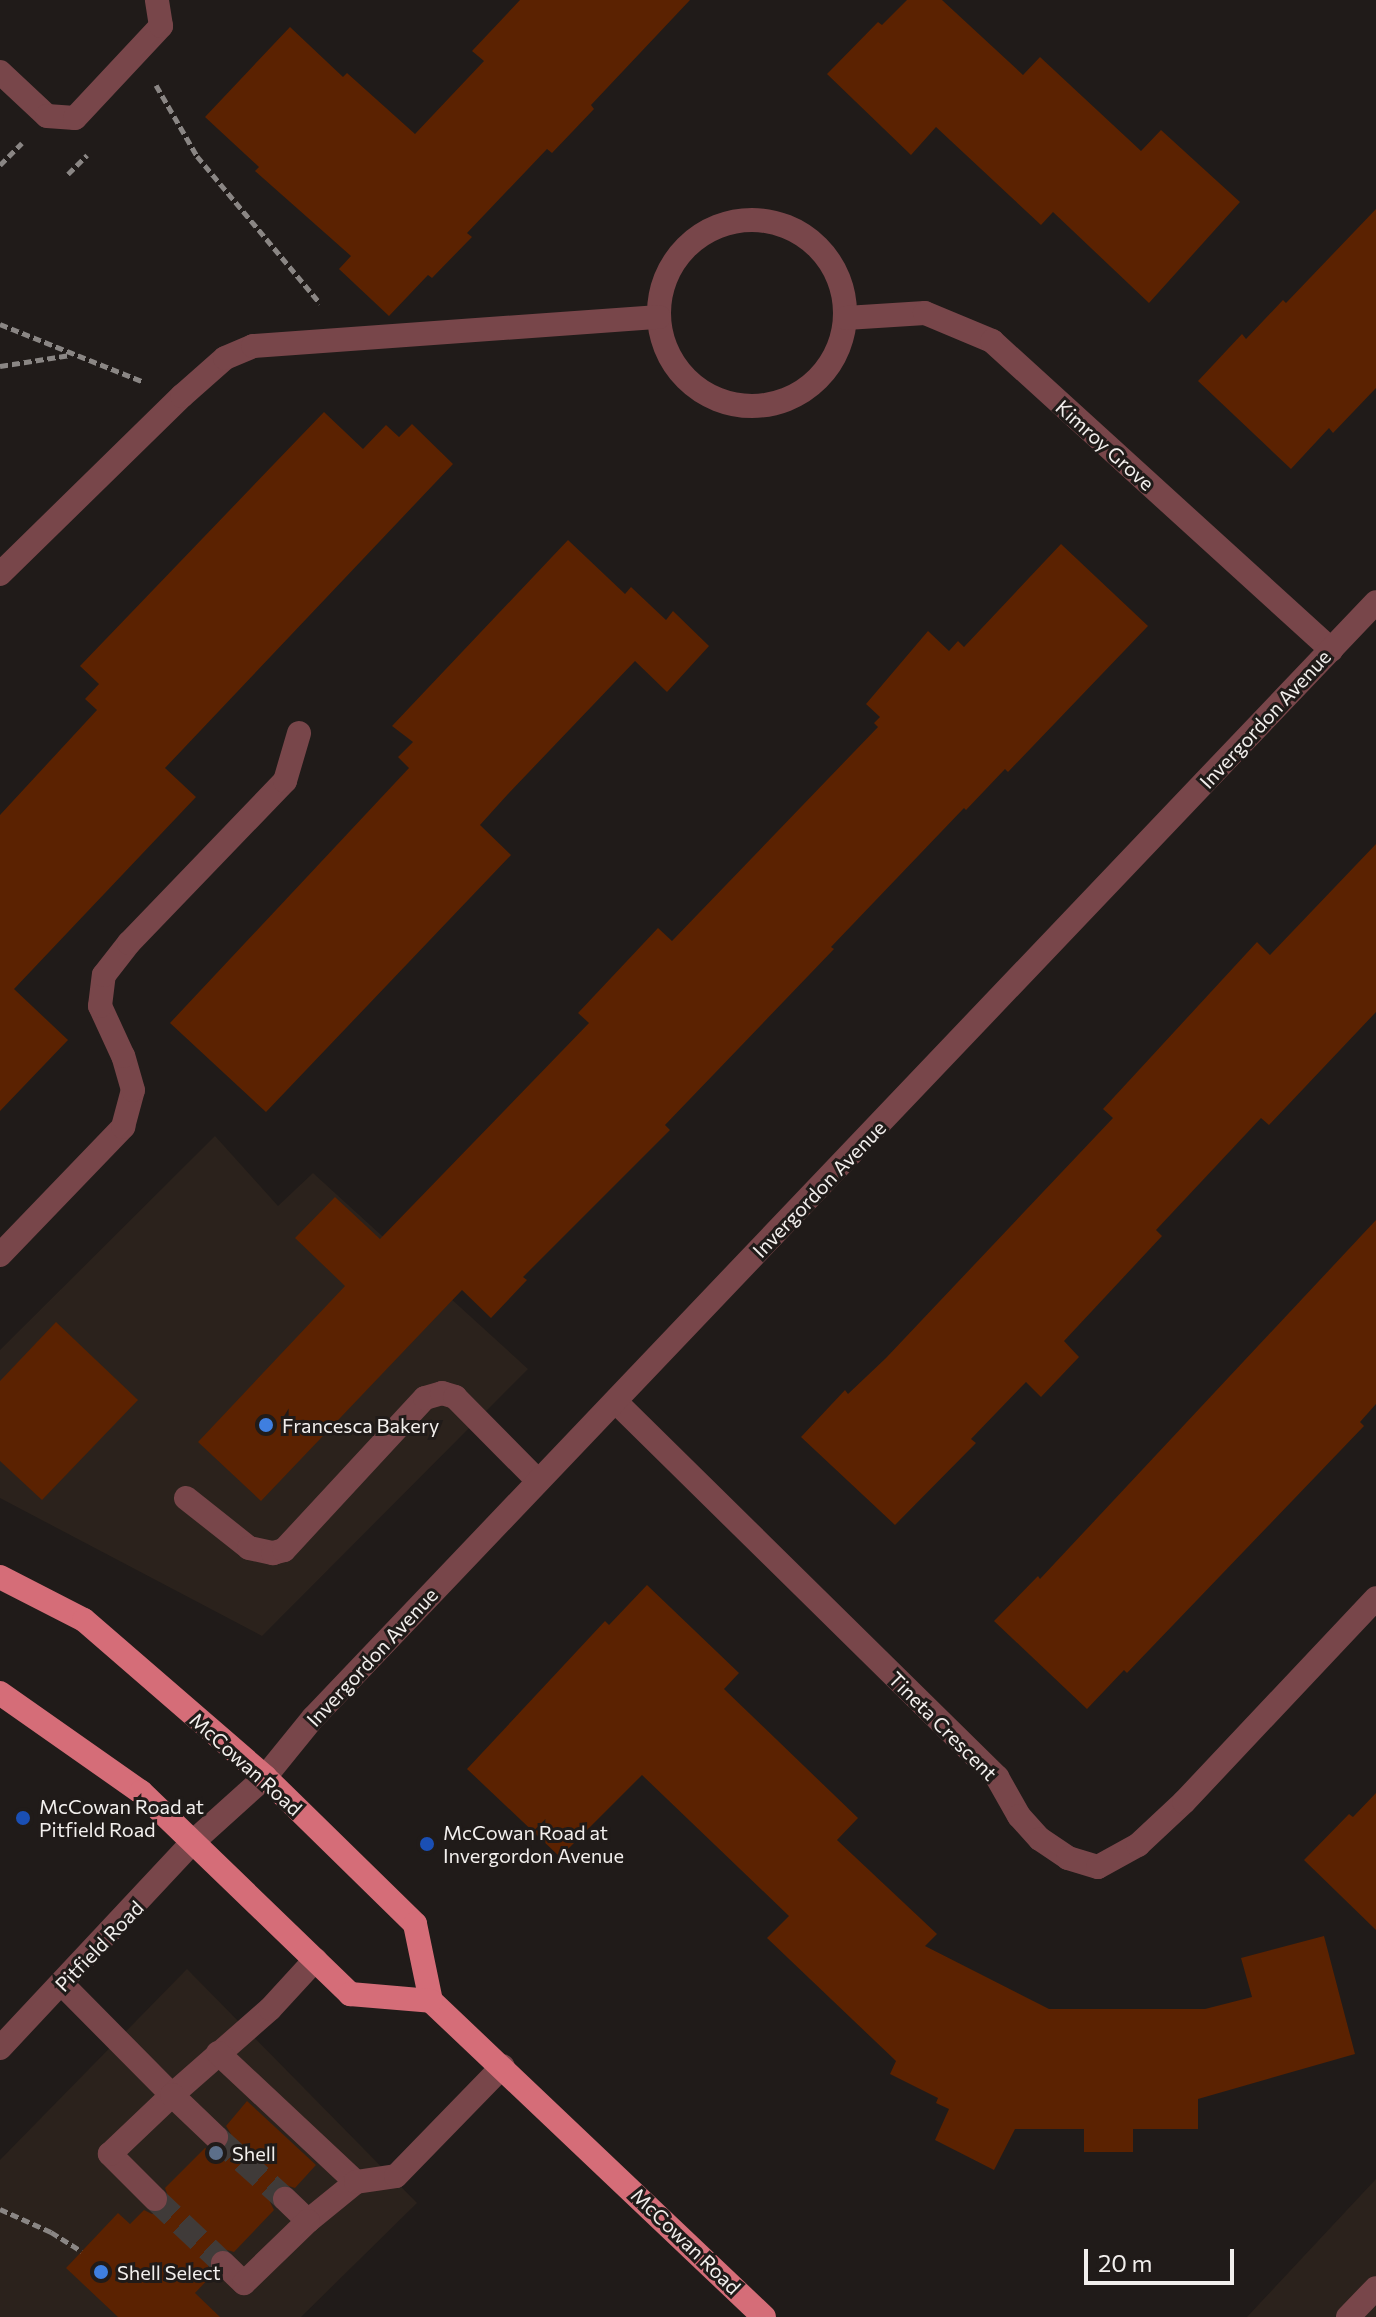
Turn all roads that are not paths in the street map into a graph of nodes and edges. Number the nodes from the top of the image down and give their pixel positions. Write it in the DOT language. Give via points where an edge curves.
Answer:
graph roads {
  1 [pos="157,0"];
  2 [pos="0,72"];
  3 [pos="659,317"];
  4 [pos="846,318"];
  5 [pos="0,574"];
  6 [pos="1376,602"];
  7 [pos="1331,650"];
  8 [pos="299,733"];
  9 [pos="0,1255"];
  10 [pos="616,1402"];
  11 [pos="538,1481"];
  12 [pos="186,1498"];
  13 [pos="0,1577"];
  14 [pos="1376,1598"];
  15 [pos="0,1693"];
  16 [pos="265,1777"];
  17 [pos="194,1841"];
  18 [pos="315,1960"];
  19 [pos="62,1984"];
  20 [pos="431,2001"];
  21 [pos="0,2048"];
  22 [pos="218,2053"];
  23 [pos="503,2066"];
  24 [pos="172,2095"];
  25 [pos="216,2137"];
  26 [pos="356,2182"];
  27 [pos="155,2199"];
  28 [pos="285,2199"];
  29 [pos="308,2221"];
  30 [pos="223,2263"];
  31 [pos="1376,2288"];
  32 [pos="764,2317"];
  33 [pos="1348,2317"];
  1 -- 2 [label="street" via="161,26 75,118 47,116"];
  3 -- 4 [label="street" via="672,363 691,385 717,400 746,407 775,404 802,392 824,372 839,347"];
  3 -- 4 [label="street" via="666,277 683,249 709,230 740,220 773,222 803,234 826,257 842,286"];
  3 -- 5 [label="street" via="253,346 225,358 182,396"];
  4 -- 7 [label="street, Kimroy Grove" via="925,313 992,341"];
  6 -- 7 [label="street, Invergordon Avenue"];
  7 -- 10 [label="street, Invergordon Avenue"];
  8 -- 9 [label="street" via="285,781 104,975 100,1006 133,1090 123,1127"];
  10 -- 11 [label="street, Invergordon Avenue"];
  10 -- 14 [label="street, Tineta Crescent" via="997,1777 1019,1816 1040,1839 1068,1858 1098,1867 1138,1845 1184,1802"];
  11 -- 12 [label="street" via="455,1397 442,1393 425,1398 284,1550 249,1548"];
  11 -- 16 [label="street, Invergordon Avenue" via="313,1718"];
  13 -- 16 [label="main road, McCowan Road" via="84,1620"];
  15 -- 17 [label="main road" via="141,1792"];
  16 -- 17 [label="street, Invergordon Avenue"];
  16 -- 20 [label="main road, McCowan Road" via="415,1924"];
  17 -- 18 [label="main road"];
  17 -- 19 [label="street, Pitfield Road"];
  18 -- 20 [label="main road" via="350,1994"];
  18 -- 22 [label="street" via="270,2009"];
  19 -- 21 [label="street, Pitfield Road"];
  19 -- 24 [label="street"];
  20 -- 23 [label="main road, McCowan Road"];
  22 -- 24 [label="street"];
  22 -- 26 [label="street"];
  23 -- 26 [label="street" via="396,2176"];
  23 -- 32 [label="main road, McCowan Road"];
  24 -- 25 [label="street"];
  24 -- 27 [label="street" via="110,2154"];
  26 -- 29 [label="street"];
  28 -- 29 [label="street"];
  29 -- 30 [label="street" via="244,2283"];
  31 -- 33 [label="street"];
}
